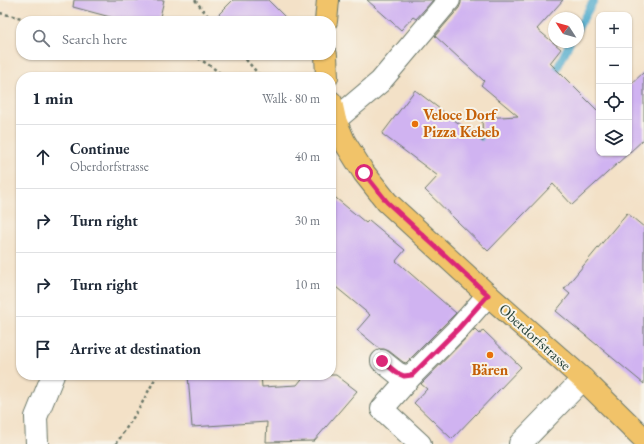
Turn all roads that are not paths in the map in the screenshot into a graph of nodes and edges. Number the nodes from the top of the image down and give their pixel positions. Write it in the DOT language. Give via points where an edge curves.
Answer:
graph roads {
  1 [pos="328,0"];
  2 [pos="449,0"];
  3 [pos="326,16"];
  4 [pos="326,60"];
  5 [pos="327,72"];
  6 [pos="336,108"];
  7 [pos="336,118"];
  8 [pos="488,295"];
  9 [pos="382,361"];
  10 [pos="412,375"];
  11 [pos="583,379"];
  12 [pos="51,380"];
  13 [pos="644,439"];
  14 [pos="37,444"];
  15 [pos="420,444"];
  16 [pos="520,444"];
  1 -- 3 [label="main road"];
  2 -- 6 [label="street" via="380,82"];
  4 -- 5 [label="main road"];
  7 -- 8 [label="main road, Oberdorfstrasse" via="344,141 387,202"];
  8 -- 10 [label="street"];
  8 -- 11 [label="main road, Oberdorfstrasse"];
  9 -- 10 [label="street" via="397,373 404,376"];
  10 -- 15 [label="street" via="382,409"];
  11 -- 13 [label="main road, Oberdorfstrasse"];
  11 -- 16 [label="street"];
  12 -- 14 [label="street" via="36,417"];
}
